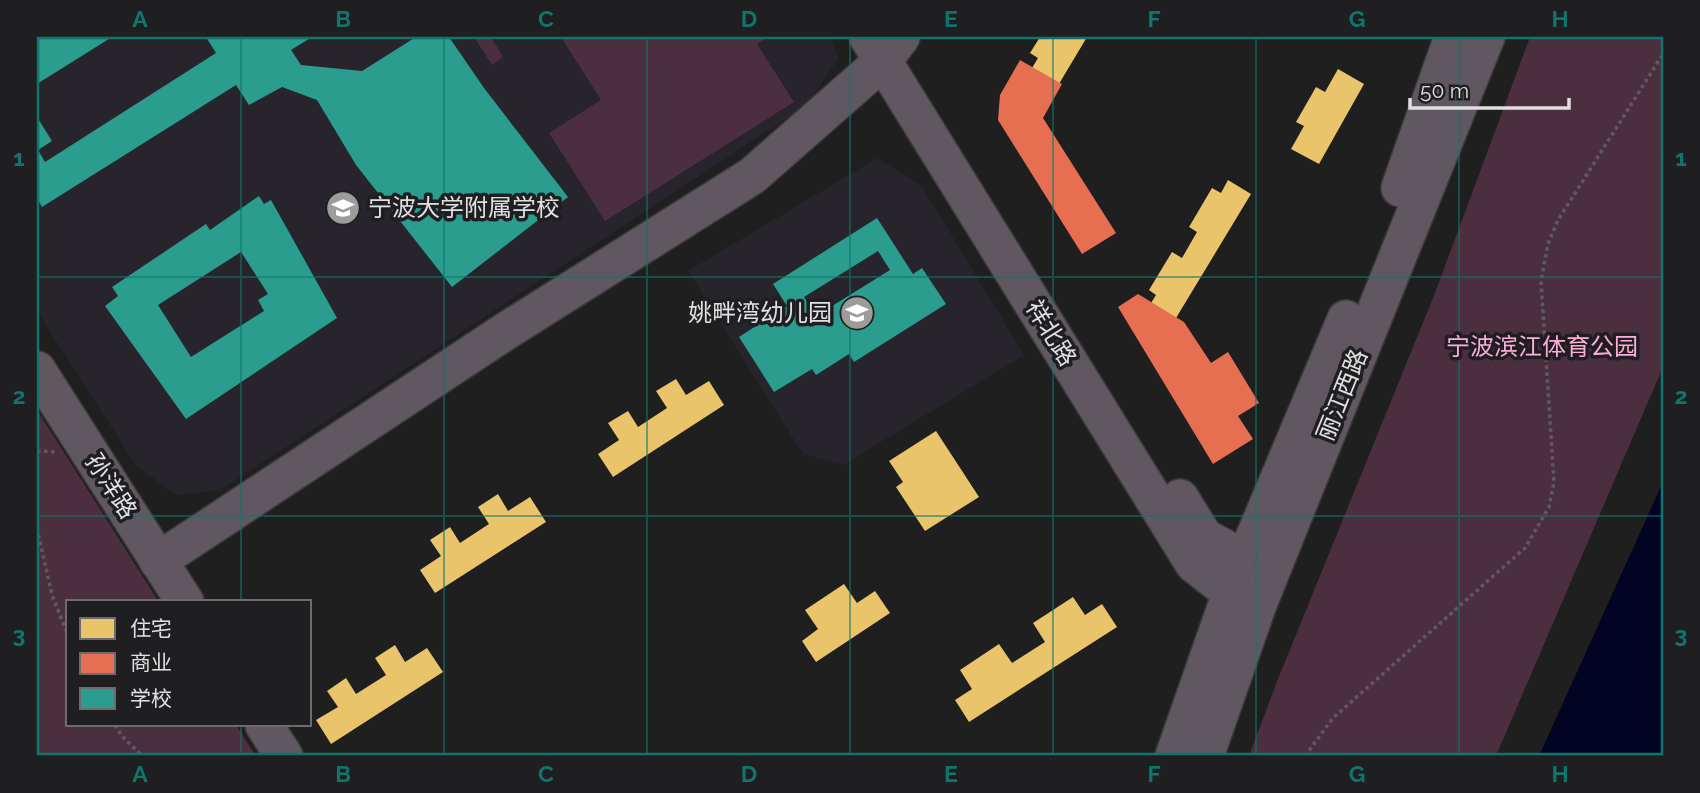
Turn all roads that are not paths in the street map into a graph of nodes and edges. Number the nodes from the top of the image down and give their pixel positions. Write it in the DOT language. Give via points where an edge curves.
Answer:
graph roads {
  1 [pos="1453,37"];
  2 [pos="1486,37"];
  3 [pos="887,43"];
  4 [pos="37,370"];
  5 [pos="158,561"];
  6 [pos="1259,564"];
  7 [pos="1245,598"];
  8 [pos="184,600"];
  9 [pos="265,726"];
  10 [pos="284,756"];
  11 [pos="1174,756"];
  12 [pos="1205,756"];
  1 -- 6 [label="street, 丽江西路"];
  2 -- 6 [label="street, 丽江西路"];
  3 -- 5 [label="street" via="752,176 506,331"];
  3 -- 6 [label="street, 祥北路" via="1204,537"];
  3 -- 7 [label="street, 祥北路" via="1194,564"];
  4 -- 5 [label="street, 孙洋路"];
  5 -- 8 [label="street, 孙洋路"];
  6 -- 7 [label="street, 丽江西路"];
  7 -- 11 [label="street, 丽江西路"];
  7 -- 12 [label="street, 丽江西路"];
  9 -- 10 [label="street"];
}
